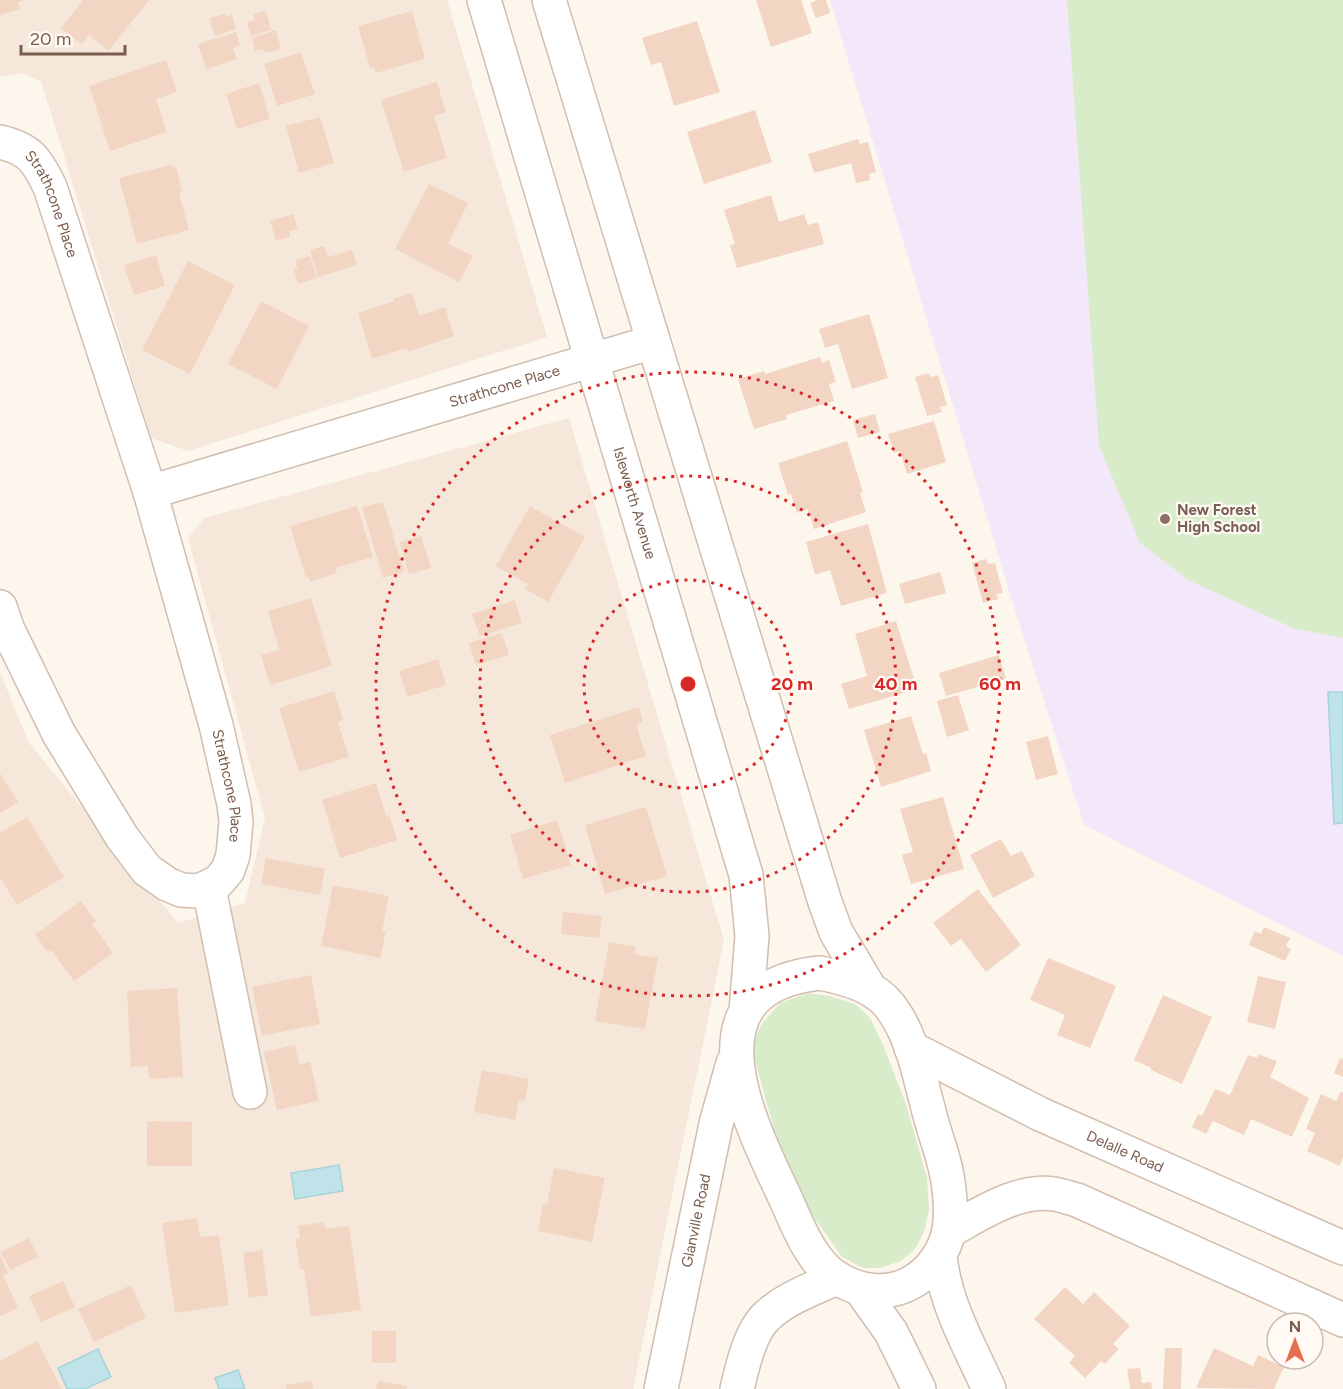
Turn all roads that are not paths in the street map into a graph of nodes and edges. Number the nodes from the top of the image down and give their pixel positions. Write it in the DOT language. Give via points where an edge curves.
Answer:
graph roads {
  1 [pos="484,0"];
  2 [pos="549,0"];
  3 [pos="0,142"];
  4 [pos="653,342"];
  5 [pos="592,360"];
  6 [pos="150,492"];
  7 [pos="0,607"];
  8 [pos="209,888"];
  9 [pos="870,989"];
  10 [pos="746,1011"];
  11 [pos="911,1048"];
  12 [pos="736,1052"];
  13 [pos="250,1092"];
  14 [pos="944,1243"];
  15 [pos="1343,1248"];
  16 [pos="849,1284"];
  17 [pos="1343,1320"];
  18 [pos="662,1389"];
  19 [pos="736,1389"];
  20 [pos="919,1389"];
  21 [pos="989,1389"];
  1 -- 5 [label="street, Isleworth Avenue"];
  2 -- 4 [label="street"];
  3 -- 6 [label="street, Strathcone Place" via="30,154 50,186"];
  4 -- 5 [label="street, Strathcone Place"];
  4 -- 9 [label="street" via="825,902 836,932"];
  5 -- 6 [label="street, Strathcone Place"];
  5 -- 10 [label="street, Isleworth Avenue" via="746,875 753,936"];
  6 -- 8 [label="street, Strathcone Place" via="216,724 234,804 233,855 228,870"];
  7 -- 8 [label="street" via="58,734 122,837 147,870 167,884 181,890"];
  8 -- 13 [label="street"];
  9 -- 10 [label="street" via="843,977 799,975 777,982"];
  9 -- 11 [label="street" via="888,1003"];
  10 -- 12 [label="street"];
  11 -- 14 [label="street" via="947,1174 950,1201"];
  11 -- 15 [label="street, Delalle Road" via="1041,1114"];
  12 -- 16 [label="street" via="747,1112 763,1151 819,1262"];
  12 -- 18 [label="street, Glanville Road" via="716,1124"];
  14 -- 16 [label="street" via="926,1274 906,1286 886,1291"];
  14 -- 17 [label="street" via="1006,1202 1029,1194 1053,1194 1077,1200"];
  14 -- 21 [label="street" via="946,1291"];
  16 -- 19 [label="street" via="782,1305 765,1317 742,1364"];
  16 -- 20 [label="street" via="891,1332"];
}
